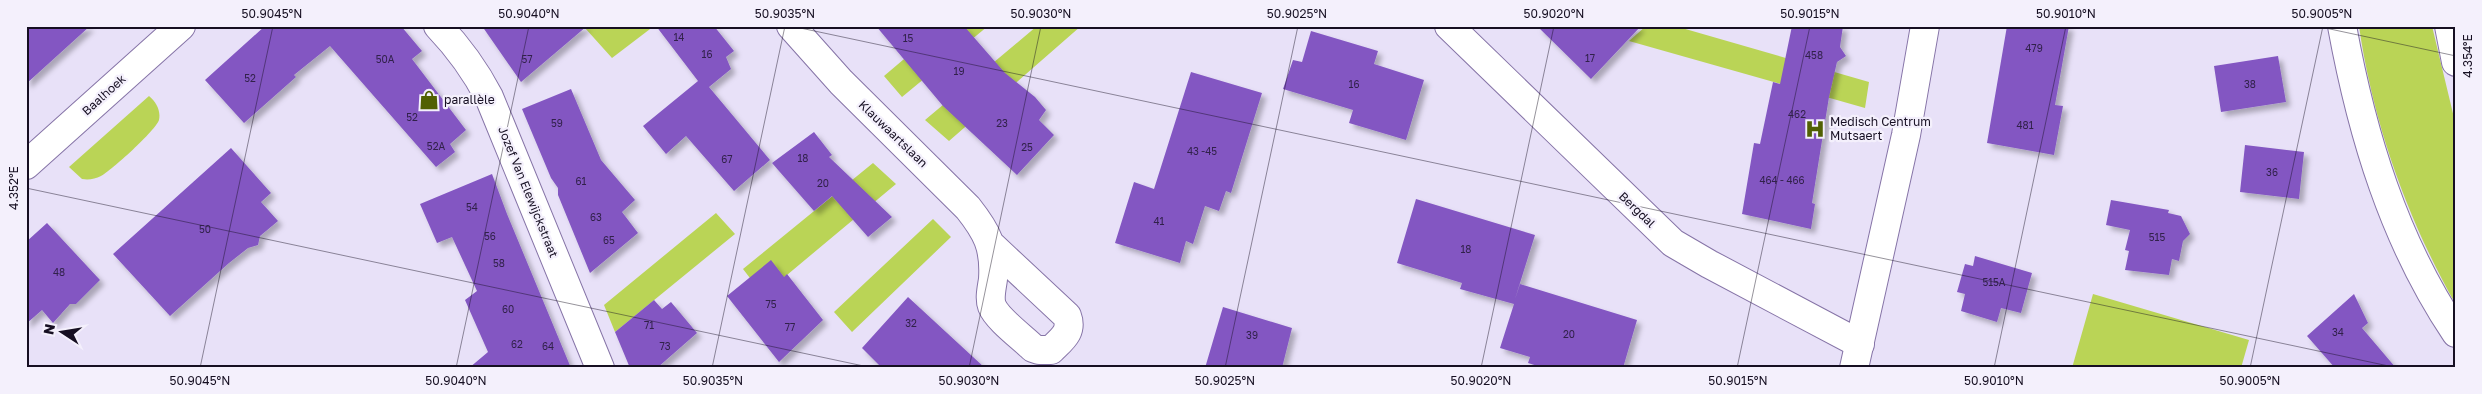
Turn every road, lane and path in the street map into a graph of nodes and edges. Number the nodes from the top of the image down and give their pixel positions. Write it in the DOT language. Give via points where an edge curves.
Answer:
graph roads {
  1 [pos="181,26"];
  2 [pos="438,26"];
  3 [pos="791,26"];
  4 [pos="1449,26"];
  5 [pos="1925,26"];
  6 [pos="2342,26"];
  7 [pos="2449,26"];
  8 [pos="2456,62"];
  9 [pos="26,165"];
  10 [pos="990,244"];
  11 [pos="2456,333"];
  12 [pos="1857,356"];
  13 [pos="600,368"];
  1 -- 9 [label="street, Baalhoek"];
  2 -- 13 [label="street, Jozef Van Elewijckstraat" via="460,49 489,97"];
  3 -- 10 [label="street, Klauwaartslaan" via="841,82 968,208 986,230"];
  4 -- 12 [label="street, Bergdal" via="1673,243"];
  5 -- 12 [label="street" via="1906,135"];
  6 -- 11 [label="street" via="2367,135 2392,212 2435,302"];
  7 -- 8 [label="street"];
}
